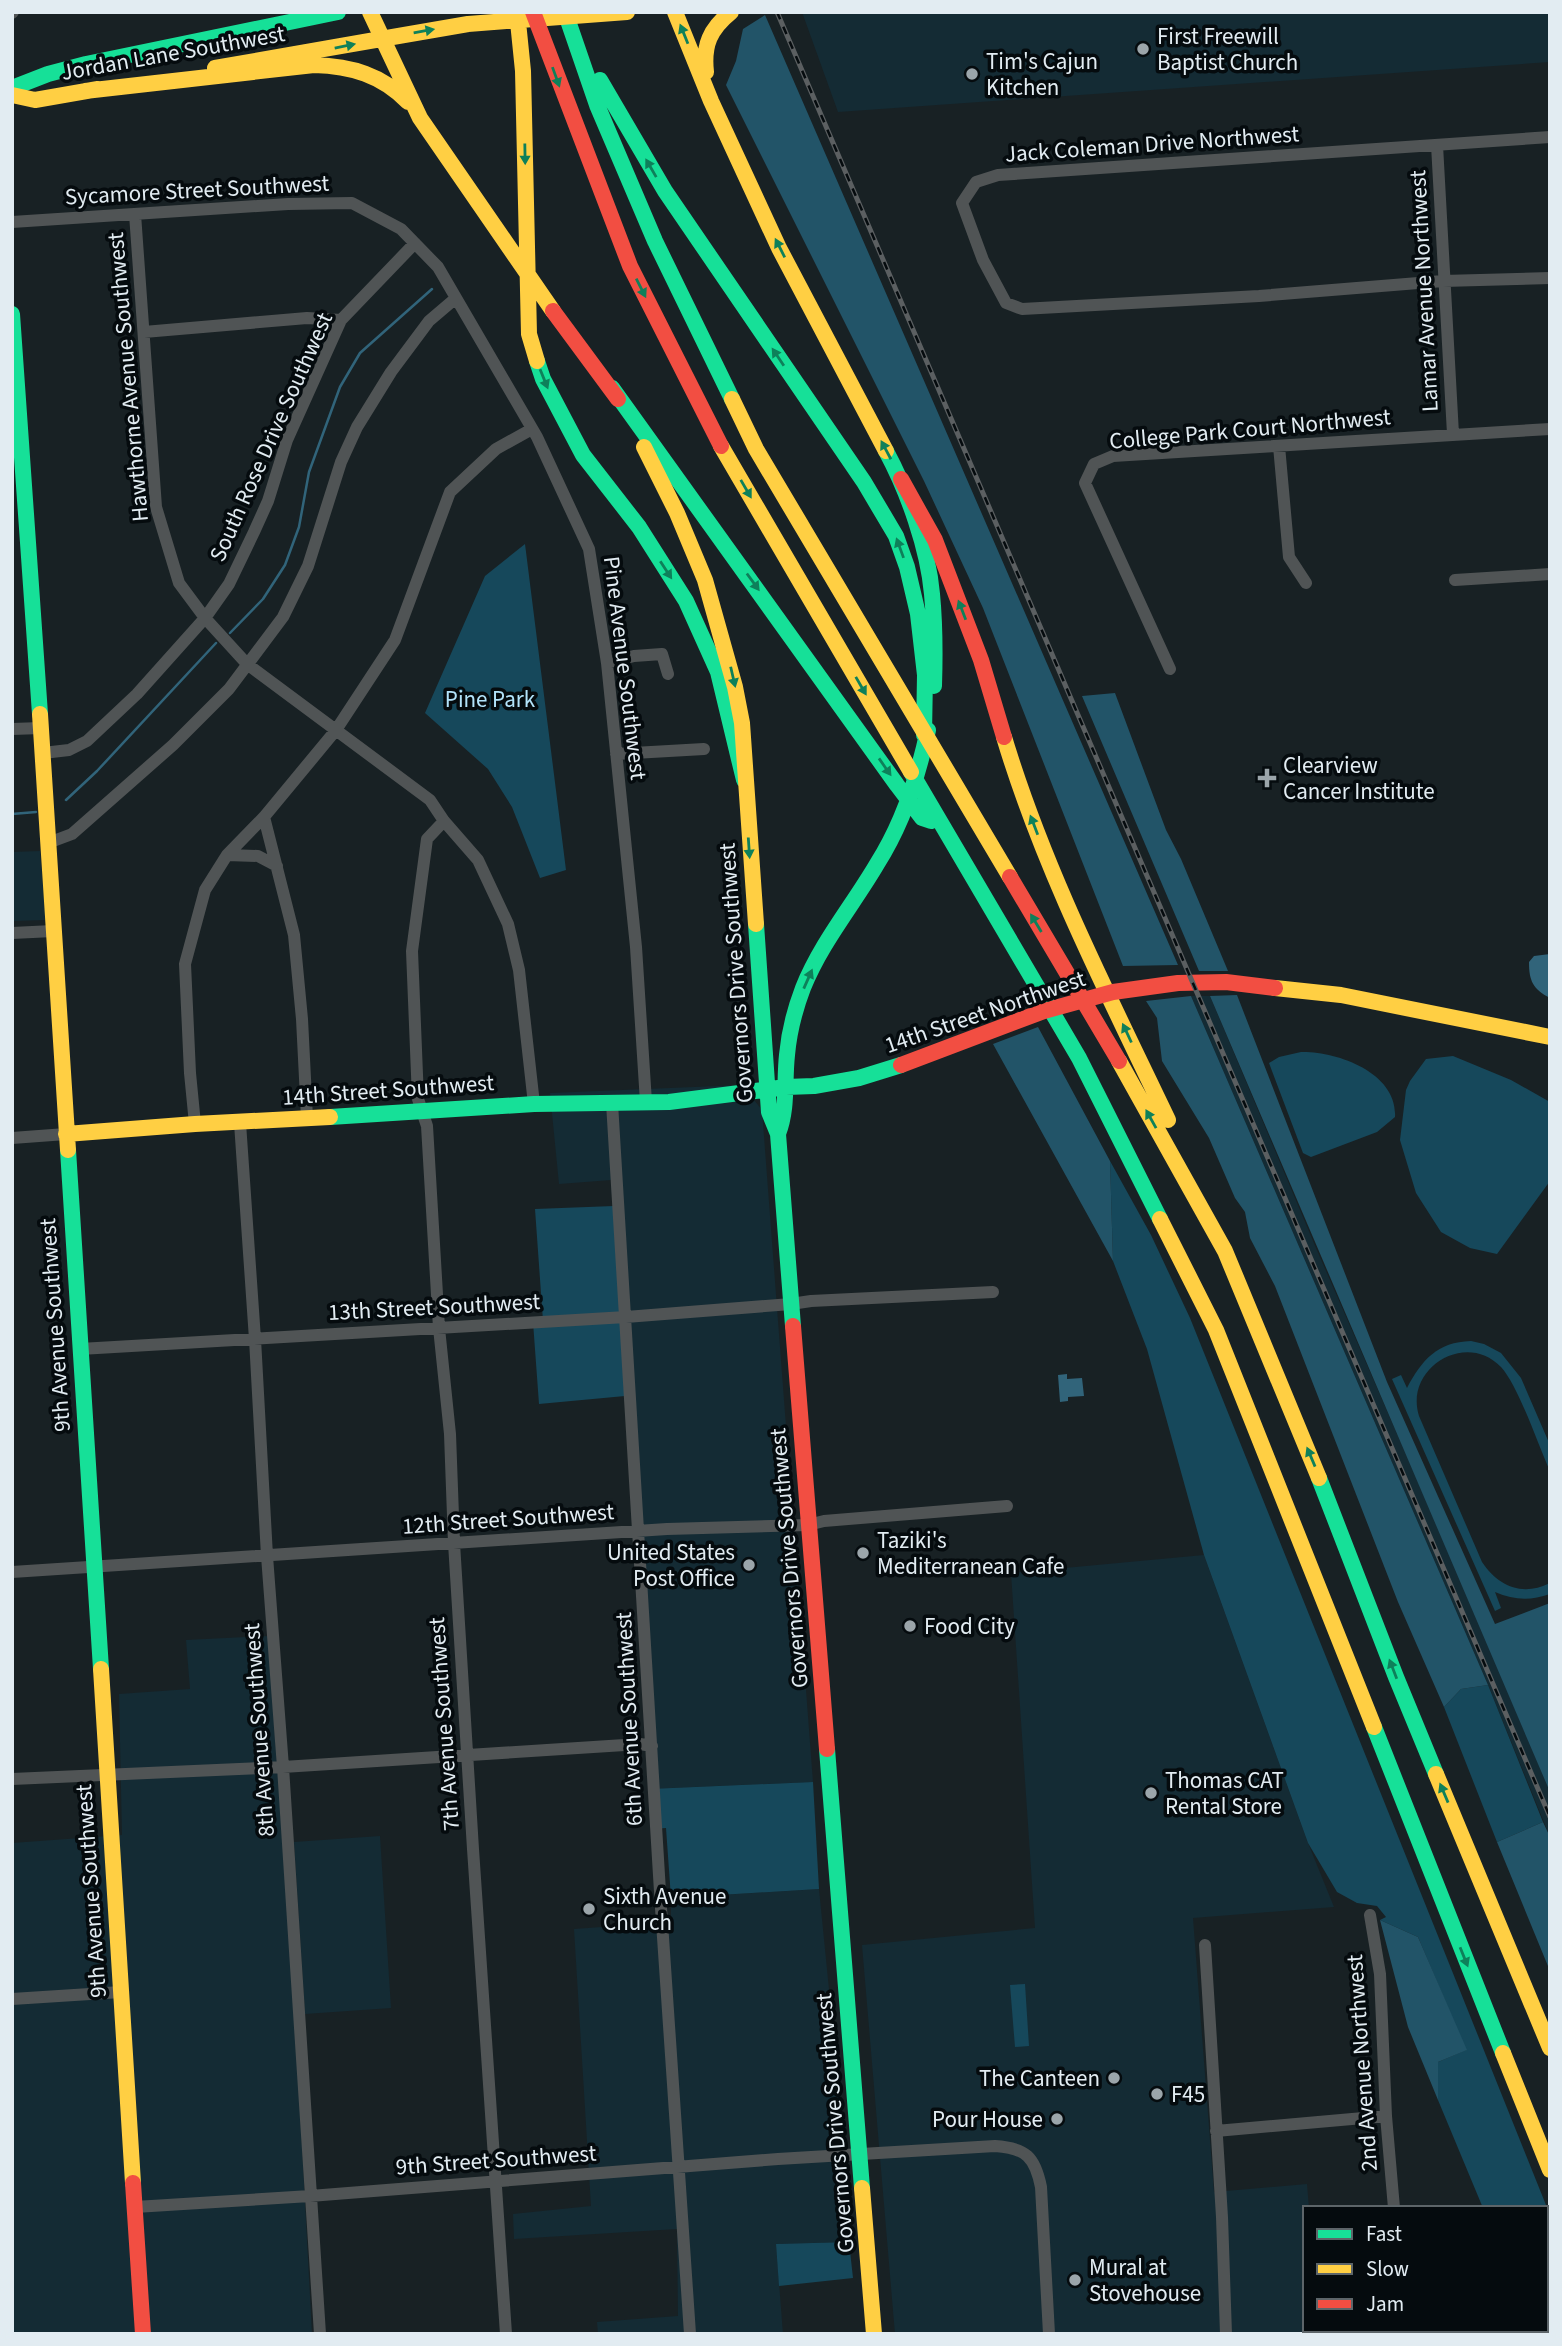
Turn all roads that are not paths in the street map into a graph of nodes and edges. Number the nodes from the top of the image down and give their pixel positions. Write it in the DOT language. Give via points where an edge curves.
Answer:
graph roads {
  1 [pos="338,12"];
  2 [pos="370,12"];
  3 [pos="517,12"];
  4 [pos="533,12"];
  5 [pos="565,12"];
  6 [pos="627,12"];
  7 [pos="675,12"];
  8 [pos="731,12"];
  9 [pos="307,15"];
  10 [pos="572,32"];
  11 [pos="381,39"];
  12 [pos="12,88"];
  13 [pos="85,91"];
  14 [pos="12,95"];
  15 [pos="711,101"];
  16 [pos="420,118"];
  17 [pos="1550,136"];
  18 [pos="1437,145"];
  19 [pos="135,214"];
  20 [pos="12,222"];
  21 [pos="415,243"];
  22 [pos="1550,278"];
  23 [pos="1443,281"];
  24 [pos="456,298"];
  25 [pos="12,314"];
  26 [pos="341,320"];
  27 [pos="144,332"];
  28 [pos="612,388"];
  29 [pos="533,429"];
  30 [pos="1550,429"];
  31 [pos="1453,434"];
  32 [pos="1279,446"];
  33 [pos="901,479"];
  34 [pos="1550,574"];
  35 [pos="1455,580"];
  36 [pos="1306,583"];
  37 [pos="205,618"];
  38 [pos="607,663"];
  39 [pos="247,664"];
  40 [pos="1170,669"];
  41 [pos="668,674"];
  42 [pos="41,728"];
  43 [pos="12,729"];
  44 [pos="336,730"];
  45 [pos="704,748"];
  46 [pos="924,752"];
  47 [pos="43,753"];
  48 [pos="616,754"];
  49 [pos="744,780"];
  50 [pos="264,817"];
  51 [pos="444,821"];
  52 [pos="943,826"];
  53 [pos="48,843"];
  54 [pos="227,855"];
  55 [pos="277,866"];
  56 [pos="53,931"];
  57 [pos="12,933"];
  58 [pos="1550,1037"];
  59 [pos="786,1087"];
  60 [pos="767,1090"];
  61 [pos="612,1102"];
  62 [pos="646,1102"];
  63 [pos="534,1104"];
  64 [pos="422,1112"];
  65 [pos="307,1118"];
  66 [pos="240,1123"];
  67 [pos="195,1124"];
  68 [pos="66,1134"];
  69 [pos="778,1134"];
  70 [pos="12,1138"];
  71 [pos="1225,1251"];
  72 [pos="993,1292"];
  73 [pos="791,1304"];
  74 [pos="626,1317"];
  75 [pos="439,1328"];
  76 [pos="255,1339"];
  77 [pos="80,1349"];
  78 [pos="1007,1506"];
  79 [pos="808,1525"];
  80 [pos="638,1531"];
  81 [pos="454,1543"];
  82 [pos="267,1556"];
  83 [pos="93,1567"];
  84 [pos="12,1572"];
  85 [pos="652,1746"];
  86 [pos="468,1756"];
  87 [pos="283,1767"];
  88 [pos="106,1775"];
  89 [pos="12,1779"];
  90 [pos="1370,1915"];
  91 [pos="1205,1945"];
  92 [pos="121,1992"];
  93 [pos="12,1999"];
  94 [pos="1550,2048"];
  95 [pos="1386,2116"];
  96 [pos="1216,2131"];
  97 [pos="861,2155"];
  98 [pos="679,2167"];
  99 [pos="1550,2170"];
  100 [pos="495,2181"];
  101 [pos="310,2196"];
  102 [pos="1394,2206"];
  103 [pos="135,2207"];
  104 [pos="143,2334"];
  105 [pos="320,2334"];
  106 [pos="506,2334"];
  107 [pos="690,2334"];
  108 [pos="874,2334"];
  109 [pos="1049,2334"];
  110 [pos="1226,2334"];
  1 -- 9 [label="main road, Jordan Lane Southwest"];
  2 -- 11 [label="main road"];
  3 -- 49 [label="main road, one-way" via="532,345 543,379 583,455 639,527 686,600 718,672"];
  4 -- 52 [label="main road, one-way" via="630,266 720,445"];
  5 -- 10 [label="main road"];
  11 -- 6 [label="main road, Jordan Lane Southwest, one-way" via="468,24"];
  15 -- 7 [label="main road, one-way"];
  8 -- 15 [label="main road" via="717,22 705,47"];
  9 -- 12 [label="main road, Jordan Lane Southwest" via="74,68"];
  46 -- 10 [label="main road, one-way" via="925,675 918,614 896,536 665,191"];
  71 -- 10 [label="main road, one-way" via="1123,1068 756,449 655,241 597,105"];
  13 -- 11 [label="main road, Jordan Lane Southwest, one-way"];
  11 -- 16 [label="main road"];
  13 -- 14 [label="main road, Jordan Lane Southwest" via="36,100"];
  13 -- 16 [label="main road" via="333,65 366,73 385,84 402,95"];
  33 -- 15 [label="main road, one-way" via="779,248"];
  16 -- 28 [label="main road" via="567,332"];
  17 -- 18 [label="street, Jack Coleman Drive Northwest"];
  18 -- 23 [label="street, Lamar Avenue Northwest"];
  18 -- 23 [label="street, Jack Coleman Drive Northwest" via="998,175 976,182 962,203 983,260 1006,303 1021,309"];
  19 -- 20 [label="street, Sycamore Street Southwest"];
  19 -- 21 [label="street, Sycamore Street Southwest" via="352,203 401,229"];
  19 -- 27 [label="street, Hawthorne Avenue Southwest"];
  21 -- 24 [label="street, Pine Avenue Southwest" via="438,267"];
  21 -- 26 [label="street, South Rose Drive Southwest"];
  22 -- 23 [label="street, Jack Coleman Drive Northwest"];
  23 -- 31 [label="street, Lamar Avenue Northwest"];
  24 -- 29 [label="street, Pine Avenue Southwest"];
  24 -- 39 [label="street" via="429,321 357,427 308,566 283,617"];
  25 -- 42 [label="main road, 9th Avenue Southwest"];
  26 -- 27 [label="street" via="307,318"];
  26 -- 37 [label="street, South Rose Drive Southwest" via="287,440 254,533 229,584"];
  27 -- 37 [label="street, Hawthorne Avenue Southwest" via="156,507 179,583"];
  28 -- 49 [label="main road, one-way" via="686,531 712,598 735,680"];
  28 -- 52 [label="main road, one-way" via="922,818"];
  29 -- 38 [label="street, Pine Avenue Southwest" via="589,549"];
  29 -- 44 [label="street" via="496,449 450,492 395,640"];
  30 -- 31 [label="street, College Park Court Northwest"];
  31 -- 32 [label="street, College Park Court Northwest"];
  32 -- 36 [label="street" via="1289,557"];
  32 -- 40 [label="street, College Park Court Northwest" via="1112,456 1094,464 1086,483"];
  33 -- 46 [label="main road" via="932,591 935,675"];
  71 -- 33 [label="main road, one-way" via="1063,900 935,540"];
  34 -- 35 [label="street"];
  37 -- 39 [label="street, Hawthorne Avenue Southwest"];
  37 -- 47 [label="street, South Rose Drive Southwest" via="137,694 87,741 69,750"];
  38 -- 41 [label="street" via="662,654"];
  38 -- 48 [label="street, Pine Avenue Southwest"];
  39 -- 44 [label="street, Hawthorne Avenue Southwest"];
  39 -- 53 [label="street" via="229,689 173,745 72,835"];
  42 -- 43 [label="street"];
  42 -- 47 [label="main road, 9th Avenue Southwest"];
  44 -- 50 [label="street"];
  44 -- 51 [label="street, Hawthorne Avenue Southwest" via="430,800"];
  45 -- 48 [label="street"];
  59 -- 46 [label="main road, one-way" via="794,1012 808,978 880,861"];
  47 -- 53 [label="main road, 9th Avenue Southwest"];
  48 -- 62 [label="street, Pine Avenue Southwest"];
  49 -- 60 [label="main road, Governors Drive Southwest, one-way"];
  50 -- 54 [label="street"];
  50 -- 55 [label="street"];
  51 -- 63 [label="street, Hawthorne Avenue Southwest" via="478,860 508,924 519,971"];
  51 -- 64 [label="street, 7th Avenue Southwest" via="426,839 412,951"];
  52 -- 99 [label="main road, one-way" via="1079,1058 1216,1330"];
  53 -- 56 [label="main road, 9th Avenue Southwest"];
  54 -- 55 [label="street" via="258,856"];
  54 -- 67 [label="street" via="205,890 185,964"];
  55 -- 65 [label="street" via="294,935"];
  56 -- 57 [label="street"];
  56 -- 68 [label="main road, 9th Avenue Southwest"];
  58 -- 59 [label="main road, 14th Street Northwest" via="1341,995 1226,982 1178,983 1113,992 1044,1011 879,1073"];
  59 -- 60 [label="main road, 14th Street Northwest"];
  59 -- 69 [label="main road" via="786,1115"];
  60 -- 62 [label="main road, 14th Street Southwest"];
  60 -- 69 [label="main road, Governors Drive Southwest"];
  61 -- 62 [label="main road, 14th Street Southwest"];
  61 -- 63 [label="main road, 14th Street Southwest"];
  61 -- 74 [label="street, 6th Avenue Southwest"];
  63 -- 64 [label="main road, 14th Street Southwest"];
  64 -- 65 [label="main road, 14th Street Southwest"];
  64 -- 75 [label="street, 7th Avenue Southwest" via="427,1126"];
  65 -- 66 [label="main road, 14th Street Southwest"];
  66 -- 67 [label="main road, 14th Street Southwest"];
  66 -- 76 [label="street, 8th Avenue Southwest"];
  67 -- 68 [label="main road, 14th Street Southwest"];
  68 -- 70 [label="street, 14th Street Southwest"];
  68 -- 77 [label="main road, 9th Avenue Southwest"];
  69 -- 73 [label="main road, Governors Drive Southwest"];
  94 -- 71 [label="main road, one-way"];
  72 -- 73 [label="street, 13th Street Southwest"];
  73 -- 74 [label="street, 13th Street Southwest"];
  73 -- 79 [label="main road, Governors Drive Southwest"];
  74 -- 75 [label="street, 13th Street Southwest"];
  74 -- 80 [label="street, 6th Avenue Southwest"];
  75 -- 76 [label="street, 13th Street Southwest"];
  75 -- 81 [label="street, 7th Avenue Southwest" via="450,1434"];
  76 -- 77 [label="street, 13th Street Southwest"];
  76 -- 82 [label="street, 8th Avenue Southwest"];
  77 -- 83 [label="main road, 9th Avenue Southwest"];
  78 -- 79 [label="street, 12th Street Southwest"];
  79 -- 80 [label="street, 12th Street Southwest"];
  79 -- 97 [label="main road, Governors Drive Southwest"];
  80 -- 81 [label="street, 12th Street Southwest"];
  80 -- 85 [label="street, 6th Avenue Southwest"];
  81 -- 82 [label="street, 12th Street Southwest"];
  81 -- 86 [label="street, 7th Avenue Southwest"];
  82 -- 83 [label="street, 12th Street Southwest"];
  82 -- 87 [label="street, 8th Avenue Southwest"];
  83 -- 84 [label="street, 12th Street Southwest"];
  83 -- 88 [label="main road, 9th Avenue Southwest"];
  85 -- 86 [label="street"];
  85 -- 98 [label="street, 6th Avenue Southwest"];
  86 -- 87 [label="street"];
  86 -- 100 [label="street, 7th Avenue Southwest"];
  87 -- 88 [label="street"];
  87 -- 101 [label="street, 8th Avenue Southwest"];
  88 -- 89 [label="street"];
  88 -- 92 [label="main road, 9th Avenue Southwest"];
  90 -- 95 [label="street, 2nd Avenue Northwest" via="1380,1974"];
  91 -- 96 [label="street"];
  92 -- 93 [label="street"];
  92 -- 103 [label="main road, 9th Avenue Southwest"];
  95 -- 96 [label="street"];
  95 -- 102 [label="street, 2nd Avenue Northwest"];
  96 -- 110 [label="street"];
  97 -- 98 [label="street, 9th Street Southwest"];
  97 -- 108 [label="main road, Governors Drive Southwest"];
  97 -- 109 [label="street, 9th Street Southwest" via="995,2146 1026,2154 1037,2168 1041,2188"];
  98 -- 100 [label="street, 9th Street Southwest"];
  98 -- 107 [label="street, 6th Avenue Southwest"];
  100 -- 101 [label="street, 9th Street Southwest"];
  100 -- 106 [label="street, 7th Avenue Southwest"];
  101 -- 103 [label="street, 9th Street Southwest"];
  101 -- 105 [label="street, 8th Avenue Southwest"];
  103 -- 104 [label="main road, 9th Avenue Southwest"];
}
